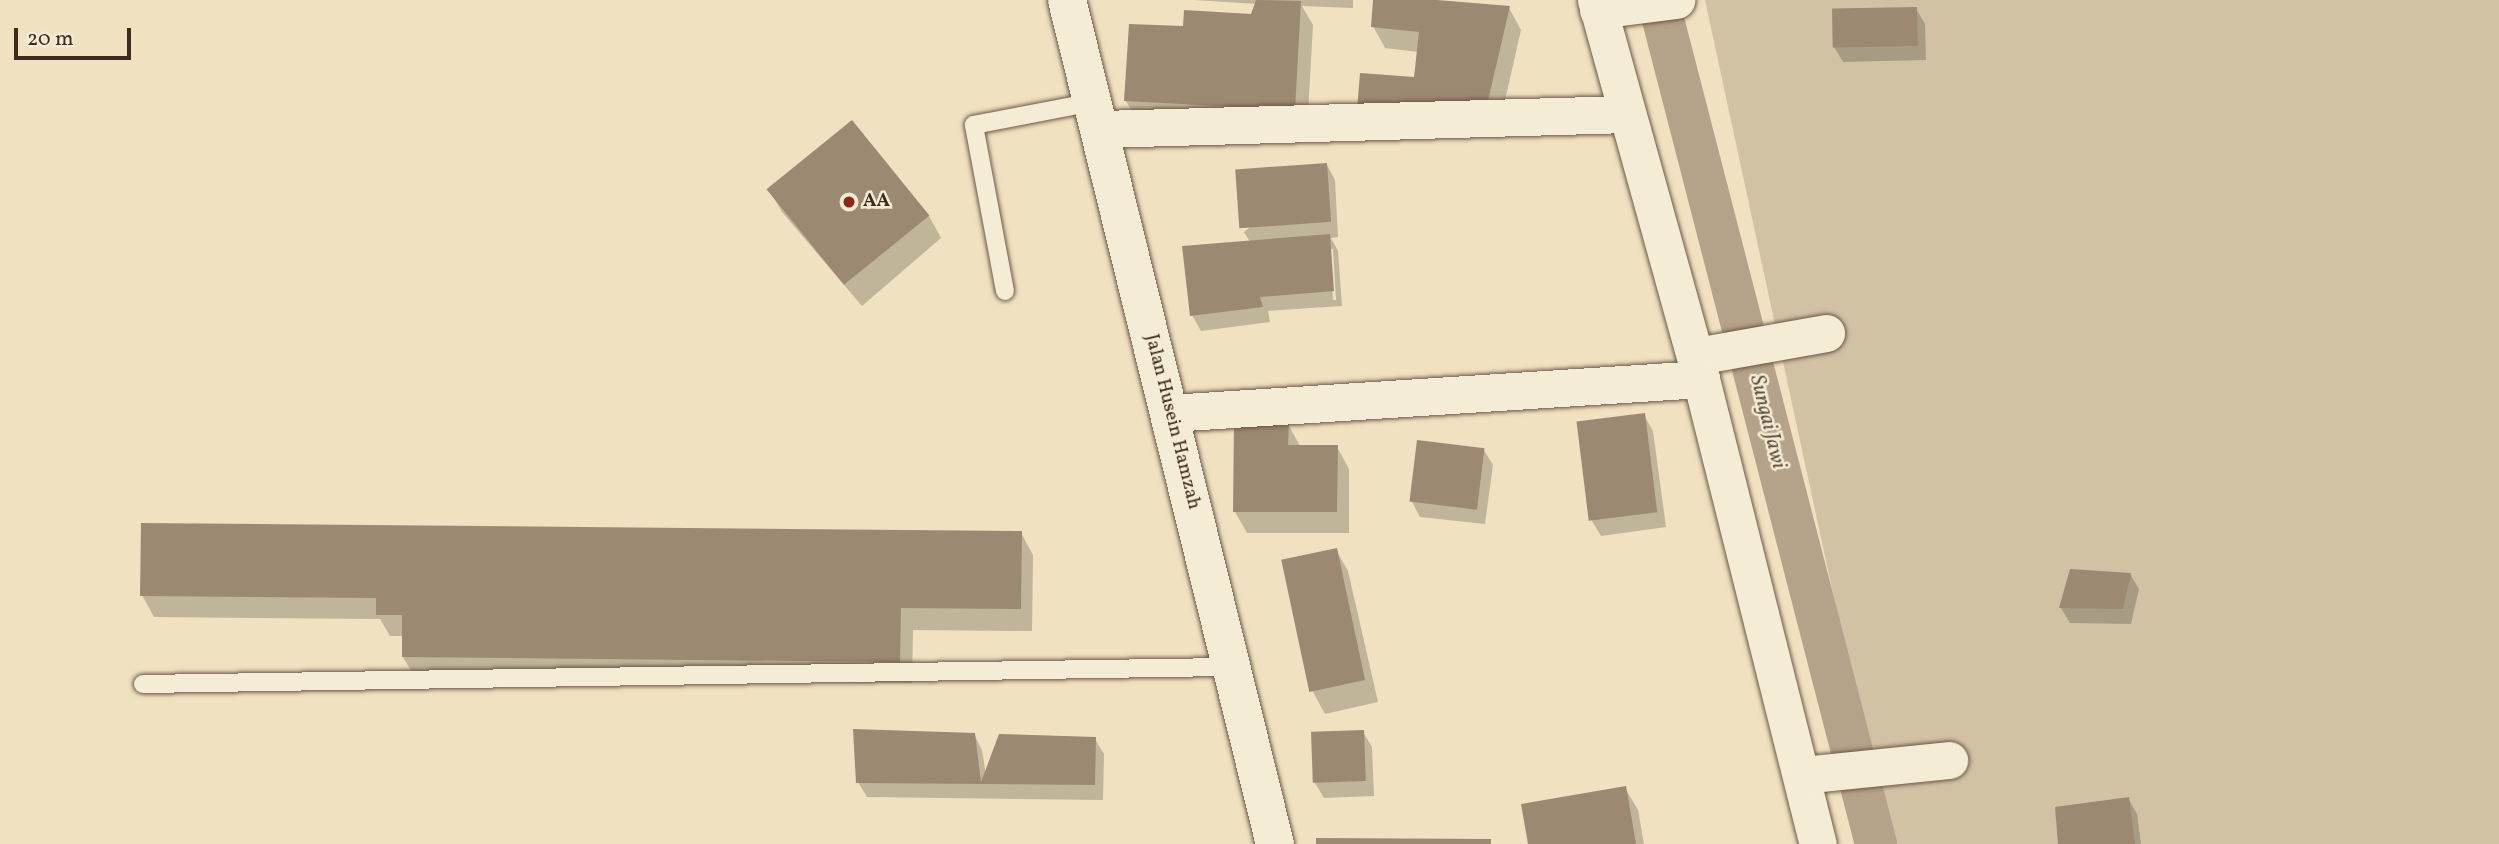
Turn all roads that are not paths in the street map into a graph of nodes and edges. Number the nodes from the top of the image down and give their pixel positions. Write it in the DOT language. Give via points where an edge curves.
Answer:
graph roads {
  1 [pos="1067,0"];
  2 [pos="1676,0"];
  3 [pos="1608,5"];
  4 [pos="1627,114"];
  5 [pos="1097,116"];
  6 [pos="1005,291"];
  7 [pos="1826,333"];
  8 [pos="1691,370"];
  9 [pos="1170,413"];
  10 [pos="1230,667"];
  11 [pos="143,684"];
  12 [pos="1949,760"];
  13 [pos="1814,772"];
  14 [pos="1275,844"];
  15 [pos="1818,844"];
  1 -- 5 [label="street, Jalan Husein Hamzah"];
  2 -- 3 [label="street"];
  3 -- 4 [label="street"];
  4 -- 5 [label="street"];
  4 -- 8 [label="street"];
  5 -- 6 [label="lane" via="974,125"];
  5 -- 9 [label="street, Jalan Husein Hamzah"];
  7 -- 8 [label="street"];
  8 -- 9 [label="street"];
  8 -- 13 [label="street"];
  9 -- 10 [label="street, Jalan Husein Hamzah"];
  10 -- 11 [label="lane"];
  10 -- 14 [label="street, Jalan Husein Hamzah"];
  12 -- 13 [label="street"];
  13 -- 15 [label="street"];
}
